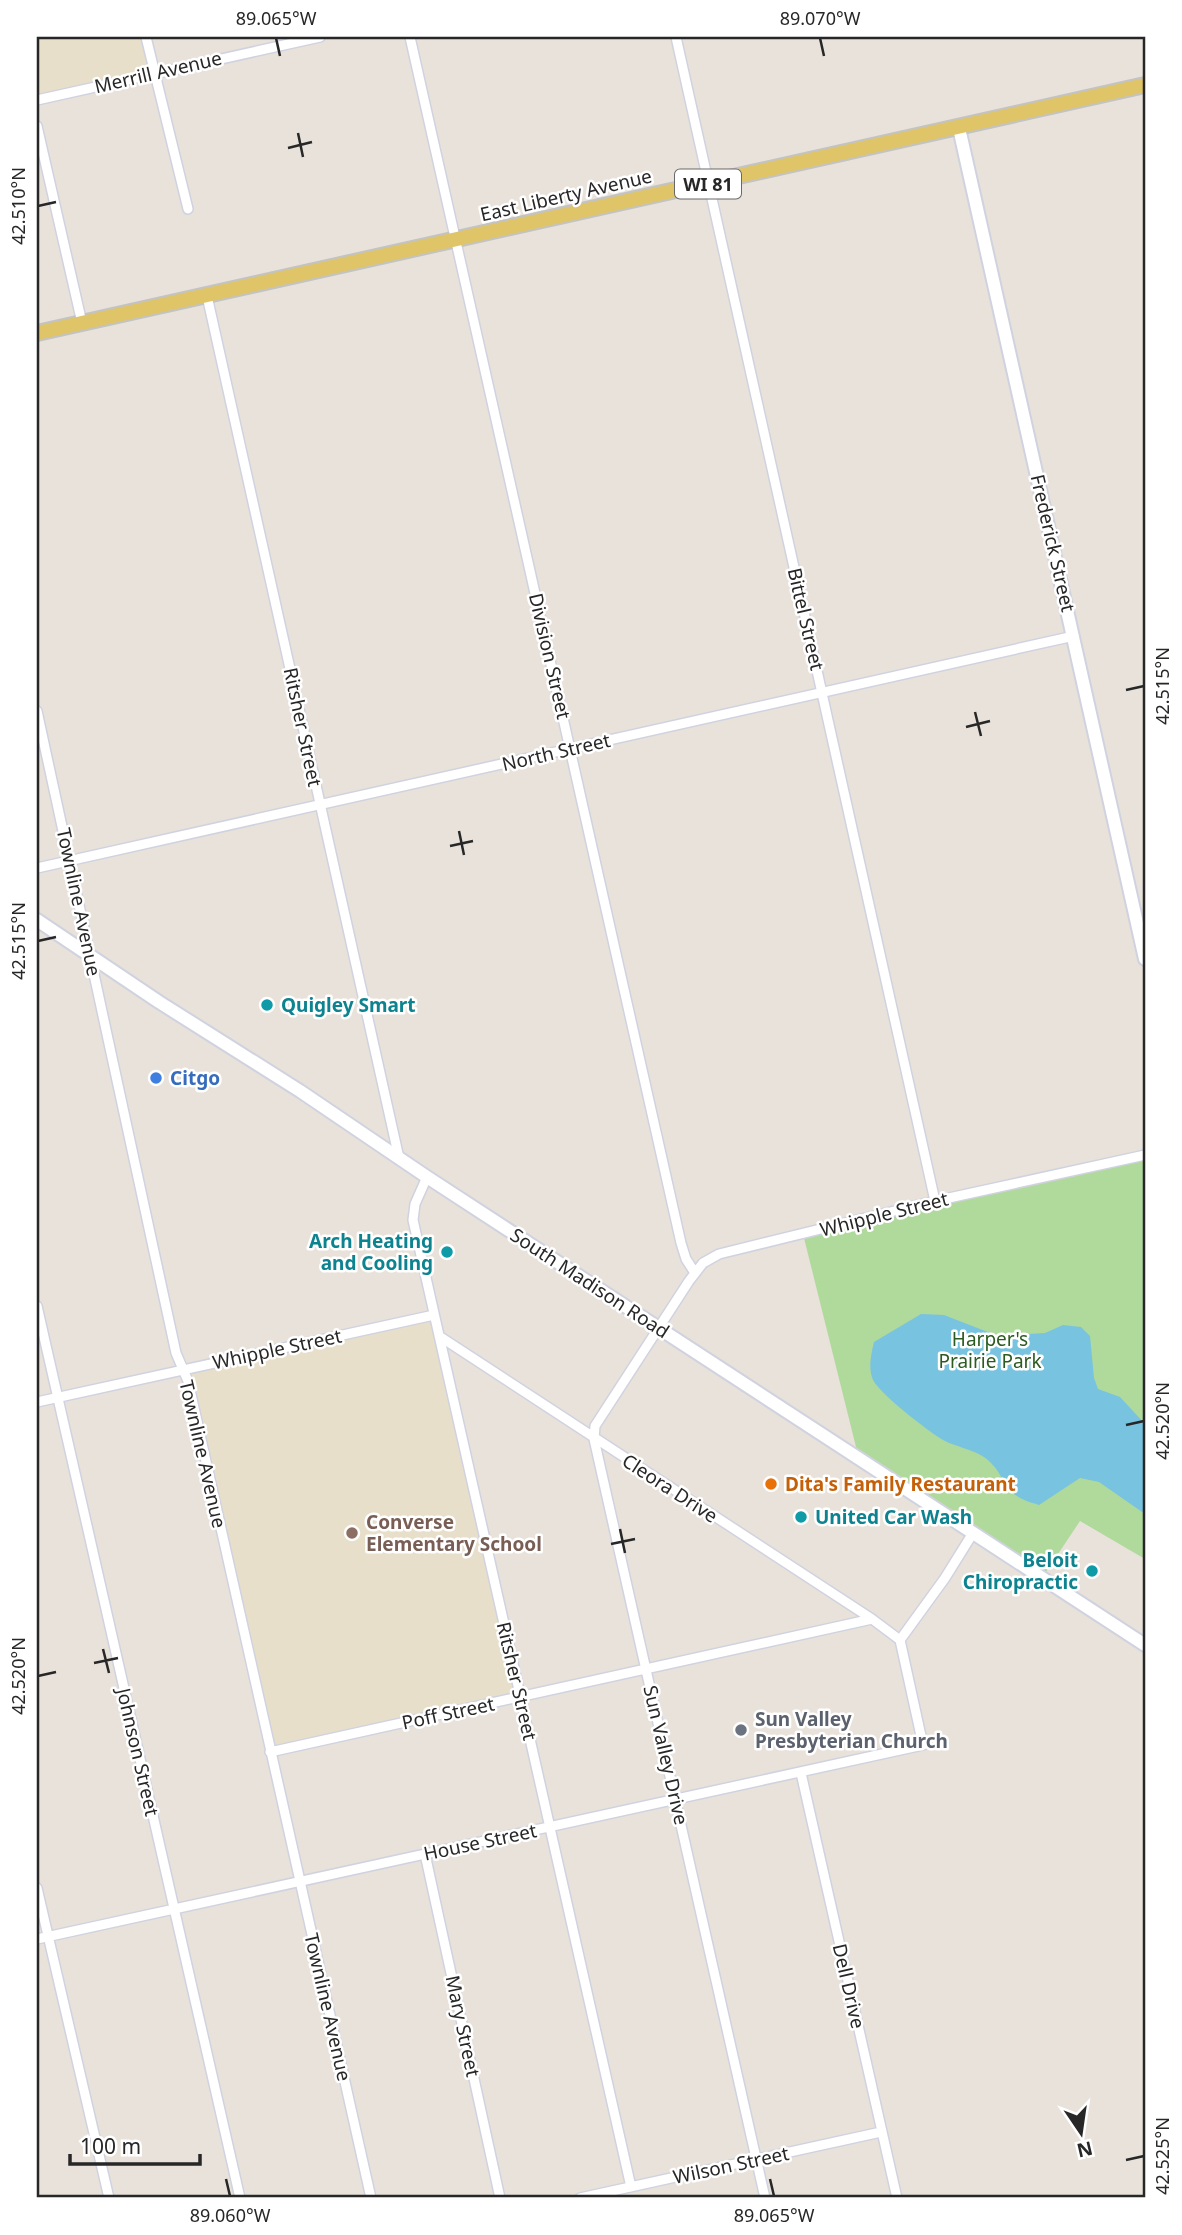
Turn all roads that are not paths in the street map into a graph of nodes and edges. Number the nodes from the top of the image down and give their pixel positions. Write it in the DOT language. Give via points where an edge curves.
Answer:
graph roads {
  1 [pos="146,37"];
  2 [pos="320,37"];
  3 [pos="410,37"];
  4 [pos="676,37"];
  5 [pos="280,41"];
  6 [pos="154,72"];
  7 [pos="1145,85"];
  8 [pos="37,100"];
  9 [pos="37,126"];
  10 [pos="959,128"];
  11 [pos="709,183"];
  12 [pos="188,209"];
  13 [pos="456,240"];
  14 [pos="207,296"];
  15 [pos="82,323"];
  16 [pos="37,333"];
  17 [pos="1074,636"];
  18 [pos="822,692"];
  19 [pos="37,711"];
  20 [pos="570,749"];
  21 [pos="320,804"];
  22 [pos="70,859"];
  23 [pos="37,868"];
  24 [pos="37,920"];
  25 [pos="90,956"];
  26 [pos="1145,959"];
  27 [pos="1145,1155"];
  28 [pos="399,1159"];
  29 [pos="427,1177"];
  30 [pos="935,1201"];
  31 [pos="695,1273"];
  32 [pos="37,1306"];
  33 [pos="435,1315"];
  34 [pos="659,1328"];
  35 [pos="439,1336"];
  36 [pos="183,1369"];
  37 [pos="58,1397"];
  38 [pos="37,1402"];
  39 [pos="594,1439"];
  40 [pos="974,1533"];
  41 [pos="872,1619"];
  42 [pos="900,1640"];
  43 [pos="1145,1645"];
  44 [pos="646,1670"];
  45 [pos="520,1697"];
  46 [pos="270,1752"];
  47 [pos="801,1773"];
  48 [pos="677,1799"];
  49 [pos="550,1827"];
  50 [pos="425,1854"];
  51 [pos="300,1881"];
  52 [pos="37,1888"];
  53 [pos="174,1909"];
  54 [pos="48,1937"];
  55 [pos="37,1939"];
  56 [pos="881,2132"];
  57 [pos="756,2160"];
  58 [pos="631,2187"];
  59 [pos="109,2198"];
  60 [pos="240,2198"];
  61 [pos="371,2198"];
  62 [pos="500,2198"];
  63 [pos="580,2198"];
  64 [pos="765,2198"];
  65 [pos="897,2198"];
  1 -- 6 [label="street"];
  2 -- 5 [label="street, Merrill Avenue"];
  3 -- 13 [label="street, Division Street"];
  4 -- 11 [label="street, Bittel Street"];
  5 -- 6 [label="street, Merrill Avenue"];
  6 -- 8 [label="street, Merrill Avenue"];
  6 -- 12 [label="street"];
  7 -- 10 [label="main road, East Liberty Avenue / WI 81"];
  9 -- 15 [label="street"];
  10 -- 11 [label="main road, East Liberty Avenue / WI 81"];
  10 -- 17 [label="main road, Frederick Street"];
  11 -- 13 [label="main road, East Liberty Avenue / WI 81"];
  11 -- 18 [label="street, Bittel Street"];
  13 -- 14 [label="main road, East Liberty Avenue / WI 81"];
  13 -- 20 [label="street, Division Street"];
  14 -- 15 [label="main road, East Liberty Avenue / WI 81"];
  14 -- 21 [label="street, Ritsher Street"];
  15 -- 16 [label="main road, East Liberty Avenue / WI 81"];
  17 -- 18 [label="street, North Street"];
  17 -- 26 [label="main road, Frederick Street"];
  18 -- 20 [label="street, North Street"];
  18 -- 30 [label="street, Bittel Street"];
  19 -- 22 [label="street, Townline Avenue"];
  20 -- 21 [label="street, North Street"];
  20 -- 31 [label="street, Division Street" via="681,1243"];
  21 -- 22 [label="street, North Street"];
  21 -- 28 [label="street, Ritsher Street"];
  22 -- 23 [label="street, North Street"];
  22 -- 25 [label="street, Townline Avenue"];
  24 -- 25 [label="main road, South Madison Road"];
  25 -- 28 [label="main road, South Madison Road"];
  25 -- 36 [label="street, Townline Avenue"];
  27 -- 30 [label="street, Whipple Street"];
  28 -- 29 [label="main road, South Madison Road"];
  29 -- 33 [label="street, Ritsher Street" via="413,1220"];
  29 -- 34 [label="main road, South Madison Road"];
  30 -- 31 [label="street, Whipple Street" via="719,1254"];
  31 -- 34 [label="street, Whipple Street"];
  32 -- 37 [label="street, Johnson Street"];
  33 -- 35 [label="street, Ritsher Street"];
  33 -- 36 [label="street, Whipple Street"];
  34 -- 39 [label="street" via="599,1417"];
  34 -- 40 [label="main road, South Madison Road"];
  35 -- 39 [label="street, Cleora Drive"];
  35 -- 45 [label="street, Ritsher Street"];
  36 -- 37 [label="street, Whipple Street"];
  36 -- 46 [label="street, Townline Avenue"];
  37 -- 38 [label="street, Whipple Street"];
  37 -- 53 [label="street, Johnson Street"];
  39 -- 41 [label="street, Cleora Drive"];
  39 -- 44 [label="street, Sun Valley Drive"];
  40 -- 42 [label="street"];
  40 -- 43 [label="main road, South Madison Road"];
  41 -- 42 [label="street, Cleora Drive"];
  41 -- 44 [label="street, Poff Street"];
  42 -- 47 [label="street, House Street" via="923,1745"];
  44 -- 45 [label="street, Poff Street"];
  44 -- 48 [label="street, Sun Valley Drive"];
  45 -- 46 [label="street, Poff Street"];
  45 -- 49 [label="street, Ritsher Street"];
  46 -- 51 [label="street, Townline Avenue"];
  47 -- 48 [label="street, House Street"];
  47 -- 56 [label="street, Dell Drive"];
  48 -- 49 [label="street, House Street"];
  48 -- 57 [label="street, Sun Valley Drive"];
  49 -- 50 [label="street, House Street"];
  49 -- 58 [label="street, Ritsher Street"];
  50 -- 51 [label="street, House Street"];
  50 -- 62 [label="street, Mary Street"];
  51 -- 53 [label="street, House Street"];
  51 -- 61 [label="street, Townline Avenue"];
  52 -- 54 [label="street"];
  53 -- 54 [label="street, House Street"];
  53 -- 60 [label="street, Johnson Street"];
  54 -- 55 [label="street, House Street"];
  54 -- 59 [label="street"];
  56 -- 57 [label="street, Wilson Street"];
  56 -- 65 [label="street, Dell Drive"];
  57 -- 58 [label="street, Wilson Street"];
  57 -- 64 [label="street, Sun Valley Drive"];
  58 -- 63 [label="street, Wilson Street"];
}
